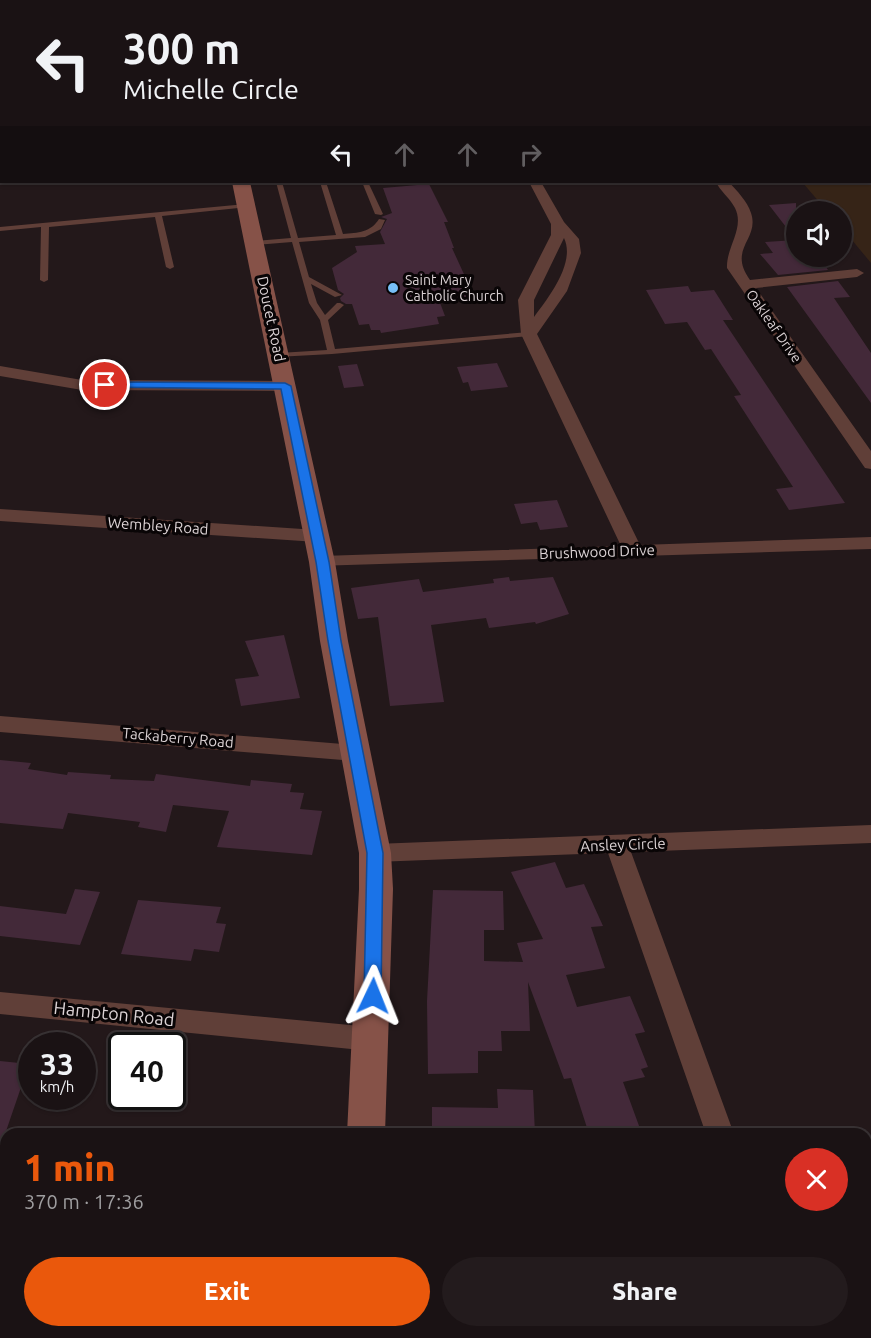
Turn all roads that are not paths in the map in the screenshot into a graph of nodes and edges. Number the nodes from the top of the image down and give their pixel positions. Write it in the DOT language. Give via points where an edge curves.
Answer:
graph roads {
  1 [pos="279,183"];
  2 [pos="323,183"];
  3 [pos="365,183"];
  4 [pos="536,183"];
  5 [pos="723,183"];
  6 [pos="244,194"];
  7 [pos="158,215"];
  8 [pos="558,224"];
  9 [pos="45,225"];
  10 [pos="0,229"];
  11 [pos="340,236"];
  12 [pos="294,240"];
  13 [pos="255,243"];
  14 [pos="170,267"];
  15 [pos="856,273"];
  16 [pos="306,278"];
  17 [pos="44,280"];
  18 [pos="745,285"];
  19 [pos="338,295"];
  20 [pos="340,305"];
  21 [pos="324,320"];
  22 [pos="529,334"];
  23 [pos="332,352"];
  24 [pos="279,355"];
  25 [pos="0,371"];
  26 [pos="285,386"];
  27 [pos="871,464"];
  28 [pos="0,515"];
  29 [pos="871,543"];
  30 [pos="320,549"];
  31 [pos="633,551"];
  32 [pos="0,724"];
  33 [pos="355,753"];
  34 [pos="871,834"];
  35 [pos="617,846"];
  36 [pos="375,853"];
  37 [pos="0,1003"];
  38 [pos="371,1039"];
  39 [pos="366,1128"];
  40 [pos="718,1128"];
  1 -- 12 [label="lane"];
  2 -- 11 [label="lane"];
  3 -- 11 [label="lane" via="380,217 378,227 369,233"];
  4 -- 8 [label="street"];
  5 -- 18 [label="street, Oakleaf Drive" via="745,215 744,231 732,254 734,267"];
  6 -- 7 [label="lane"];
  6 -- 13 [label="street, Doucet Road"];
  7 -- 9 [label="lane"];
  7 -- 14 [label="lane"];
  8 -- 22 [label="street" via="557,241 526,300"];
  8 -- 22 [label="street" via="571,239 573,258 561,289"];
  9 -- 10 [label="lane"];
  9 -- 17 [label="lane"];
  11 -- 12 [label="lane"];
  12 -- 13 [label="lane"];
  12 -- 16 [label="lane"];
  13 -- 24 [label="street, Doucet Road"];
  15 -- 18 [label="street"];
  16 -- 19 [label="lane"];
  16 -- 21 [label="lane" via="313,303"];
  18 -- 27 [label="street, Oakleaf Drive"];
  20 -- 21 [label="lane"];
  21 -- 23 [label="lane"];
  22 -- 23 [label="lane"];
  22 -- 31 [label="street"];
  23 -- 24 [label="lane"];
  24 -- 26 [label="street, Doucet Road"];
  25 -- 26 [label="street" via="82,385"];
  26 -- 30 [label="street, Doucet Road"];
  28 -- 30 [label="street, Wembley Road"];
  29 -- 31 [label="street, Brushwood Drive"];
  30 -- 31 [label="street, Brushwood Drive"];
  30 -- 33 [label="street, Doucet Road"];
  32 -- 33 [label="street, Tackaberry Road"];
  33 -- 36 [label="street, Doucet Road"];
  34 -- 35 [label="street, Ansley Circle"];
  35 -- 36 [label="street, Ansley Circle"];
  35 -- 40 [label="street"];
  36 -- 38 [label="street, Doucet Road"];
  37 -- 38 [label="street, Hampton Road"];
  38 -- 39 [label="street, Doucet Road"];
}
